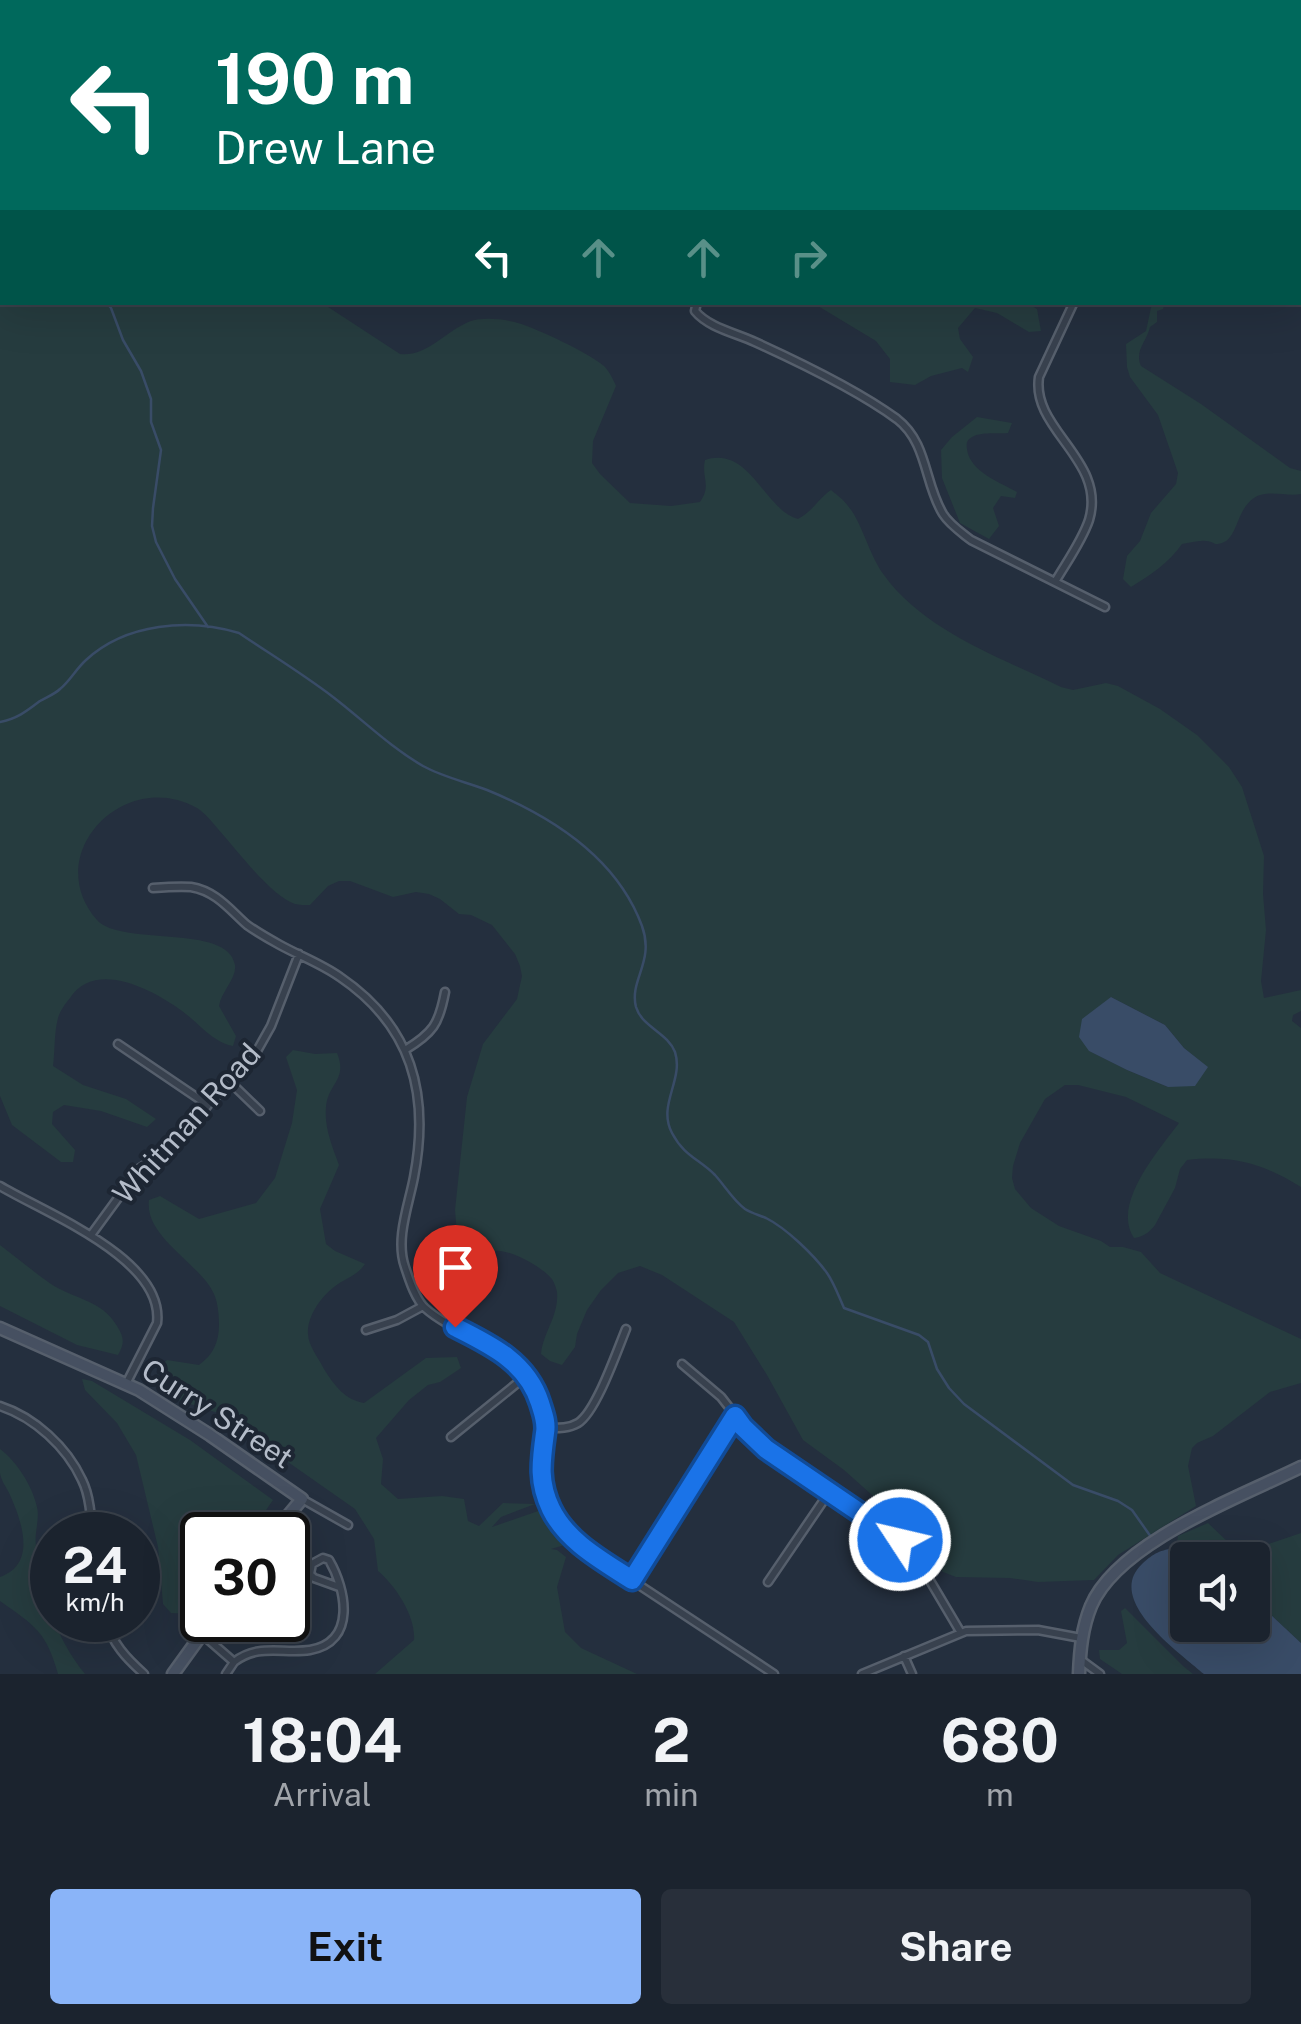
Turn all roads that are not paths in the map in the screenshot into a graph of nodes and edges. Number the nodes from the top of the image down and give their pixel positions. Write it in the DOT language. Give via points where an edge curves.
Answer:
graph roads {
  1 [pos="696,305"];
  2 [pos="1073,305"];
  3 [pos="1055,582"];
  4 [pos="1105,607"];
  5 [pos="153,888"];
  6 [pos="299,954"];
  7 [pos="444,992"];
  8 [pos="118,1044"];
  9 [pos="405,1050"];
  10 [pos="231,1083"];
  11 [pos="208,1105"];
  12 [pos="260,1110"];
  13 [pos="0,1186"];
  14 [pos="91,1235"];
  15 [pos="423,1306"];
  16 [pos="0,1328"];
  17 [pos="626,1329"];
  18 [pos="366,1330"];
  19 [pos="682,1364"];
  20 [pos="526,1376"];
  21 [pos="126,1384"];
  22 [pos="0,1406"];
  23 [pos="735,1416"];
  24 [pos="546,1428"];
  25 [pos="451,1437"];
  26 [pos="1301,1467"];
  27 [pos="830,1491"];
  28 [pos="302,1499"];
  29 [pos="91,1512"];
  30 [pos="291,1512"];
  31 [pos="348,1526"];
  32 [pos="632,1580"];
  33 [pos="768,1582"];
  34 [pos="339,1587"];
  35 [pos="961,1633"];
  36 [pos="1081,1638"];
  37 [pos="115,1642"];
  38 [pos="196,1642"];
  39 [pos="211,1642"];
  40 [pos="904,1656"];
  41 [pos="1080,1659"];
  42 [pos="234,1662"];
  43 [pos="144,1674"];
  44 [pos="173,1674"];
  45 [pos="226,1674"];
  46 [pos="774,1674"];
  47 [pos="862,1674"];
  48 [pos="912,1674"];
  49 [pos="1080,1674"];
  50 [pos="1100,1674"];
  1 -- 3 [label="street" via="697,315 902,423 919,445 952,525"];
  2 -- 3 [label="street" via="1038,387 1047,415 1080,460 1090,516"];
  3 -- 4 [label="street"];
  5 -- 6 [label="street" via="212,894"];
  6 -- 9 [label="street" via="354,987"];
  6 -- 10 [label="street, Whitman Road" via="271,1026"];
  7 -- 9 [label="street" via="436,1025"];
  8 -- 11 [label="street"];
  9 -- 15 [label="street" via="420,1120 402,1257"];
  10 -- 11 [label="street, Whitman Road"];
  10 -- 12 [label="street"];
  11 -- 14 [label="street, Whitman Road" via="175,1145 140,1168"];
  13 -- 14 [label="street"];
  14 -- 21 [label="street" via="154,1296 157,1324"];
  15 -- 18 [label="street"];
  15 -- 20 [label="street" via="491,1346"];
  16 -- 21 [label="street, Curry Street"];
  17 -- 24 [label="street" via="584,1418"];
  19 -- 23 [label="street"];
  20 -- 24 [label="street"];
  20 -- 25 [label="street"];
  21 -- 28 [label="street, Curry Street"];
  22 -- 29 [label="street" via="36,1425 62,1450 83,1480"];
  23 -- 27 [label="street" via="766,1449"];
  23 -- 32 [label="street"];
  24 -- 32 [label="street" via="540,1468 558,1522"];
  26 -- 36 [label="street" via="1138,1552 1092,1602"];
  27 -- 33 [label="street"];
  27 -- 35 [label="street" via="913,1552"];
  28 -- 30 [label="street"];
  28 -- 31 [label="street, Curry Street"];
  32 -- 46 [label="street"];
  34 -- 34 [label="street" via="328,1560 312,1564 314,1578"];
  34 -- 42 [label="street" via="344,1619 324,1646 259,1650"];
  35 -- 36 [label="street" via="1038,1630"];
  35 -- 40 [label="street"];
  36 -- 41 [label="street"];
  37 -- 43 [label="street"];
  38 -- 44 [label="street"];
  39 -- 42 [label="street"];
  40 -- 47 [label="street"];
  40 -- 48 [label="street"];
  41 -- 49 [label="street"];
  41 -- 50 [label="street"];
  42 -- 45 [label="street"];
}
